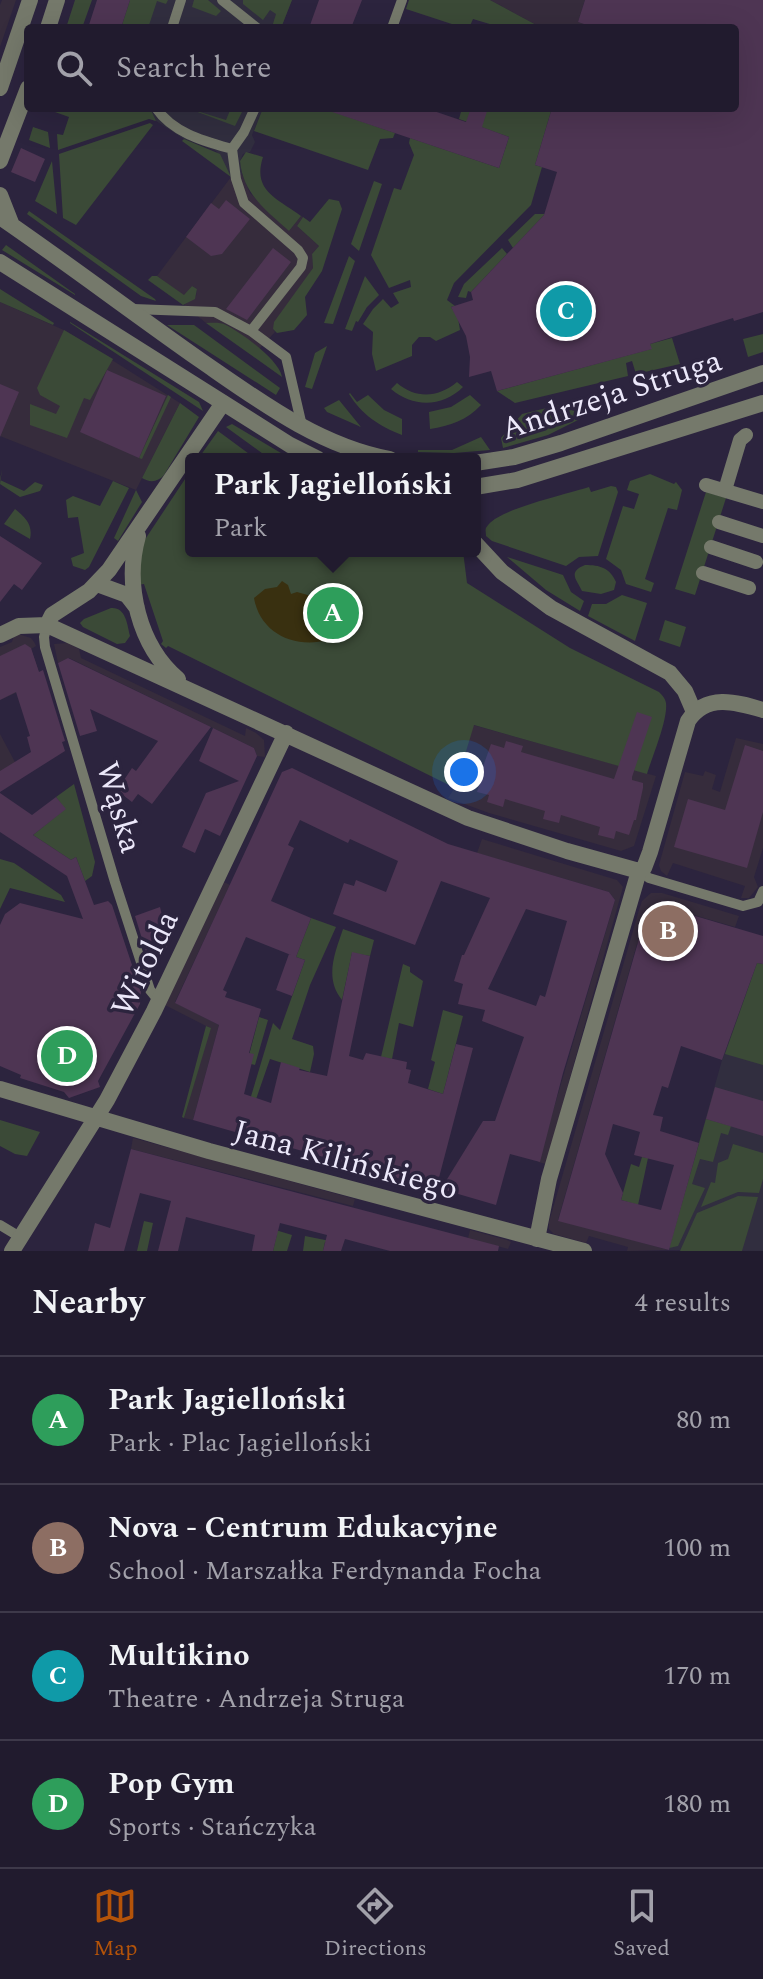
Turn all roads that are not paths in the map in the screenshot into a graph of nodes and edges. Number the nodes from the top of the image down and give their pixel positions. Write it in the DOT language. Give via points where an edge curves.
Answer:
graph roads {
  1 [pos="30,0"];
  2 [pos="57,0"];
  3 [pos="181,0"];
  4 [pos="222,0"];
  5 [pos="402,0"];
  6 [pos="49,24"];
  7 [pos="173,24"];
  8 [pos="252,24"];
  9 [pos="393,24"];
  10 [pos="0,88"];
  11 [pos="24,98"];
  12 [pos="161,112"];
  13 [pos="253,112"];
  14 [pos="232,149"];
  15 [pos="0,161"];
  16 [pos="0,195"];
  17 [pos="6,221"];
  18 [pos="0,262"];
  19 [pos="125,307"];
  20 [pos="251,331"];
  21 [pos="763,373"];
  22 [pos="223,403"];
  23 [pos="763,403"];
  24 [pos="302,426"];
  25 [pos="746,435"];
  26 [pos="190,453"];
  27 [pos="308,453"];
  28 [pos="369,453"];
  29 [pos="185,461"];
  30 [pos="481,462"];
  31 [pos="706,485"];
  32 [pos="481,486"];
  33 [pos="725,490"];
  34 [pos="763,502"];
  35 [pos="719,522"];
  36 [pos="142,526"];
  37 [pos="763,536"];
  38 [pos="711,547"];
  39 [pos="481,552"];
  40 [pos="756,562"];
  41 [pos="703,573"];
  42 [pos="97,584"];
  43 [pos="749,588"];
  44 [pos="79,597"];
  45 [pos="137,610"];
  46 [pos="47,625"];
  47 [pos="144,633"];
  48 [pos="0,635"];
  49 [pos="83,641"];
  50 [pos="116,655"];
  51 [pos="192,690"];
  52 [pos="763,710"];
  53 [pos="694,712"];
  54 [pos="286,733"];
  55 [pos="639,871"];
  56 [pos="762,897"];
  57 [pos="159,1001"];
  58 [pos="0,1089"];
  59 [pos="94,1119"];
  60 [pos="0,1225"];
  61 [pos="532,1242"];
  62 [pos="16,1244"];
  63 [pos="584,1251"];
  1 -- 10 [label="street"];
  2 -- 6 [label="street"];
  3 -- 7 [label="lane"];
  4 -- 8 [label="lane"];
  5 -- 9 [label="lane"];
  11 -- 15 [label="street"];
  12 -- 14 [label="lane" via="185,133"];
  13 -- 14 [label="lane"];
  14 -- 20 [label="lane" via="244,203 303,258"];
  16 -- 17 [label="street"];
  17 -- 19 [label="street"];
  18 -- 22 [label="street"];
  19 -- 20 [label="lane" via="215,312"];
  19 -- 24 [label="street"];
  20 -- 24 [label="lane" via="286,357"];
  21 -- 30 [label="street, Andrzeja Struga" via="561,443"];
  22 -- 26 [label="street"];
  22 -- 27 [label="street"];
  23 -- 32 [label="street, Andrzeja Struga" via="532,475"];
  24 -- 28 [label="street"];
  25 -- 33 [label="street"];
  29 -- 36 [label="street"];
  31 -- 33 [label="street"];
  33 -- 34 [label="street"];
  35 -- 37 [label="street"];
  36 -- 42 [label="street"];
  36 -- 45 [label="street" via="133,567"];
  38 -- 40 [label="street"];
  39 -- 53 [label="street" via="551,608 670,673"];
  41 -- 43 [label="street"];
  42 -- 44 [label="street"];
  42 -- 45 [label="street" via="127,595"];
  44 -- 46 [label="street" via="52,615"];
  44 -- 49 [label="street" via="67,620"];
  45 -- 47 [label="street"];
  46 -- 48 [label="street" via="19,626"];
  46 -- 49 [label="street"];
  46 -- 57 [label="lane, Wąska" via="45,647 110,867 150,990"];
  47 -- 50 [label="street" via="139,651"];
  47 -- 51 [label="street" via="159,661"];
  49 -- 50 [label="street"];
  50 -- 51 [label="street"];
  51 -- 54 [label="street"];
  52 -- 53 [label="street" via="727,701"];
  53 -- 55 [label="street"];
  54 -- 55 [label="street" via="483,824"];
  54 -- 57 [label="street, Witolda"];
  55 -- 56 [label="lane" via="735,904 748,906"];
  55 -- 61 [label="street"];
  57 -- 59 [label="street, Witolda"];
  58 -- 59 [label="street, Jana Kilińskiego"];
  59 -- 61 [label="street, Jana Kilińskiego"];
  59 -- 62 [label="street, Witolda"];
  60 -- 62 [label="lane"];
  61 -- 63 [label="street, Jana Kilińskiego"];
}
